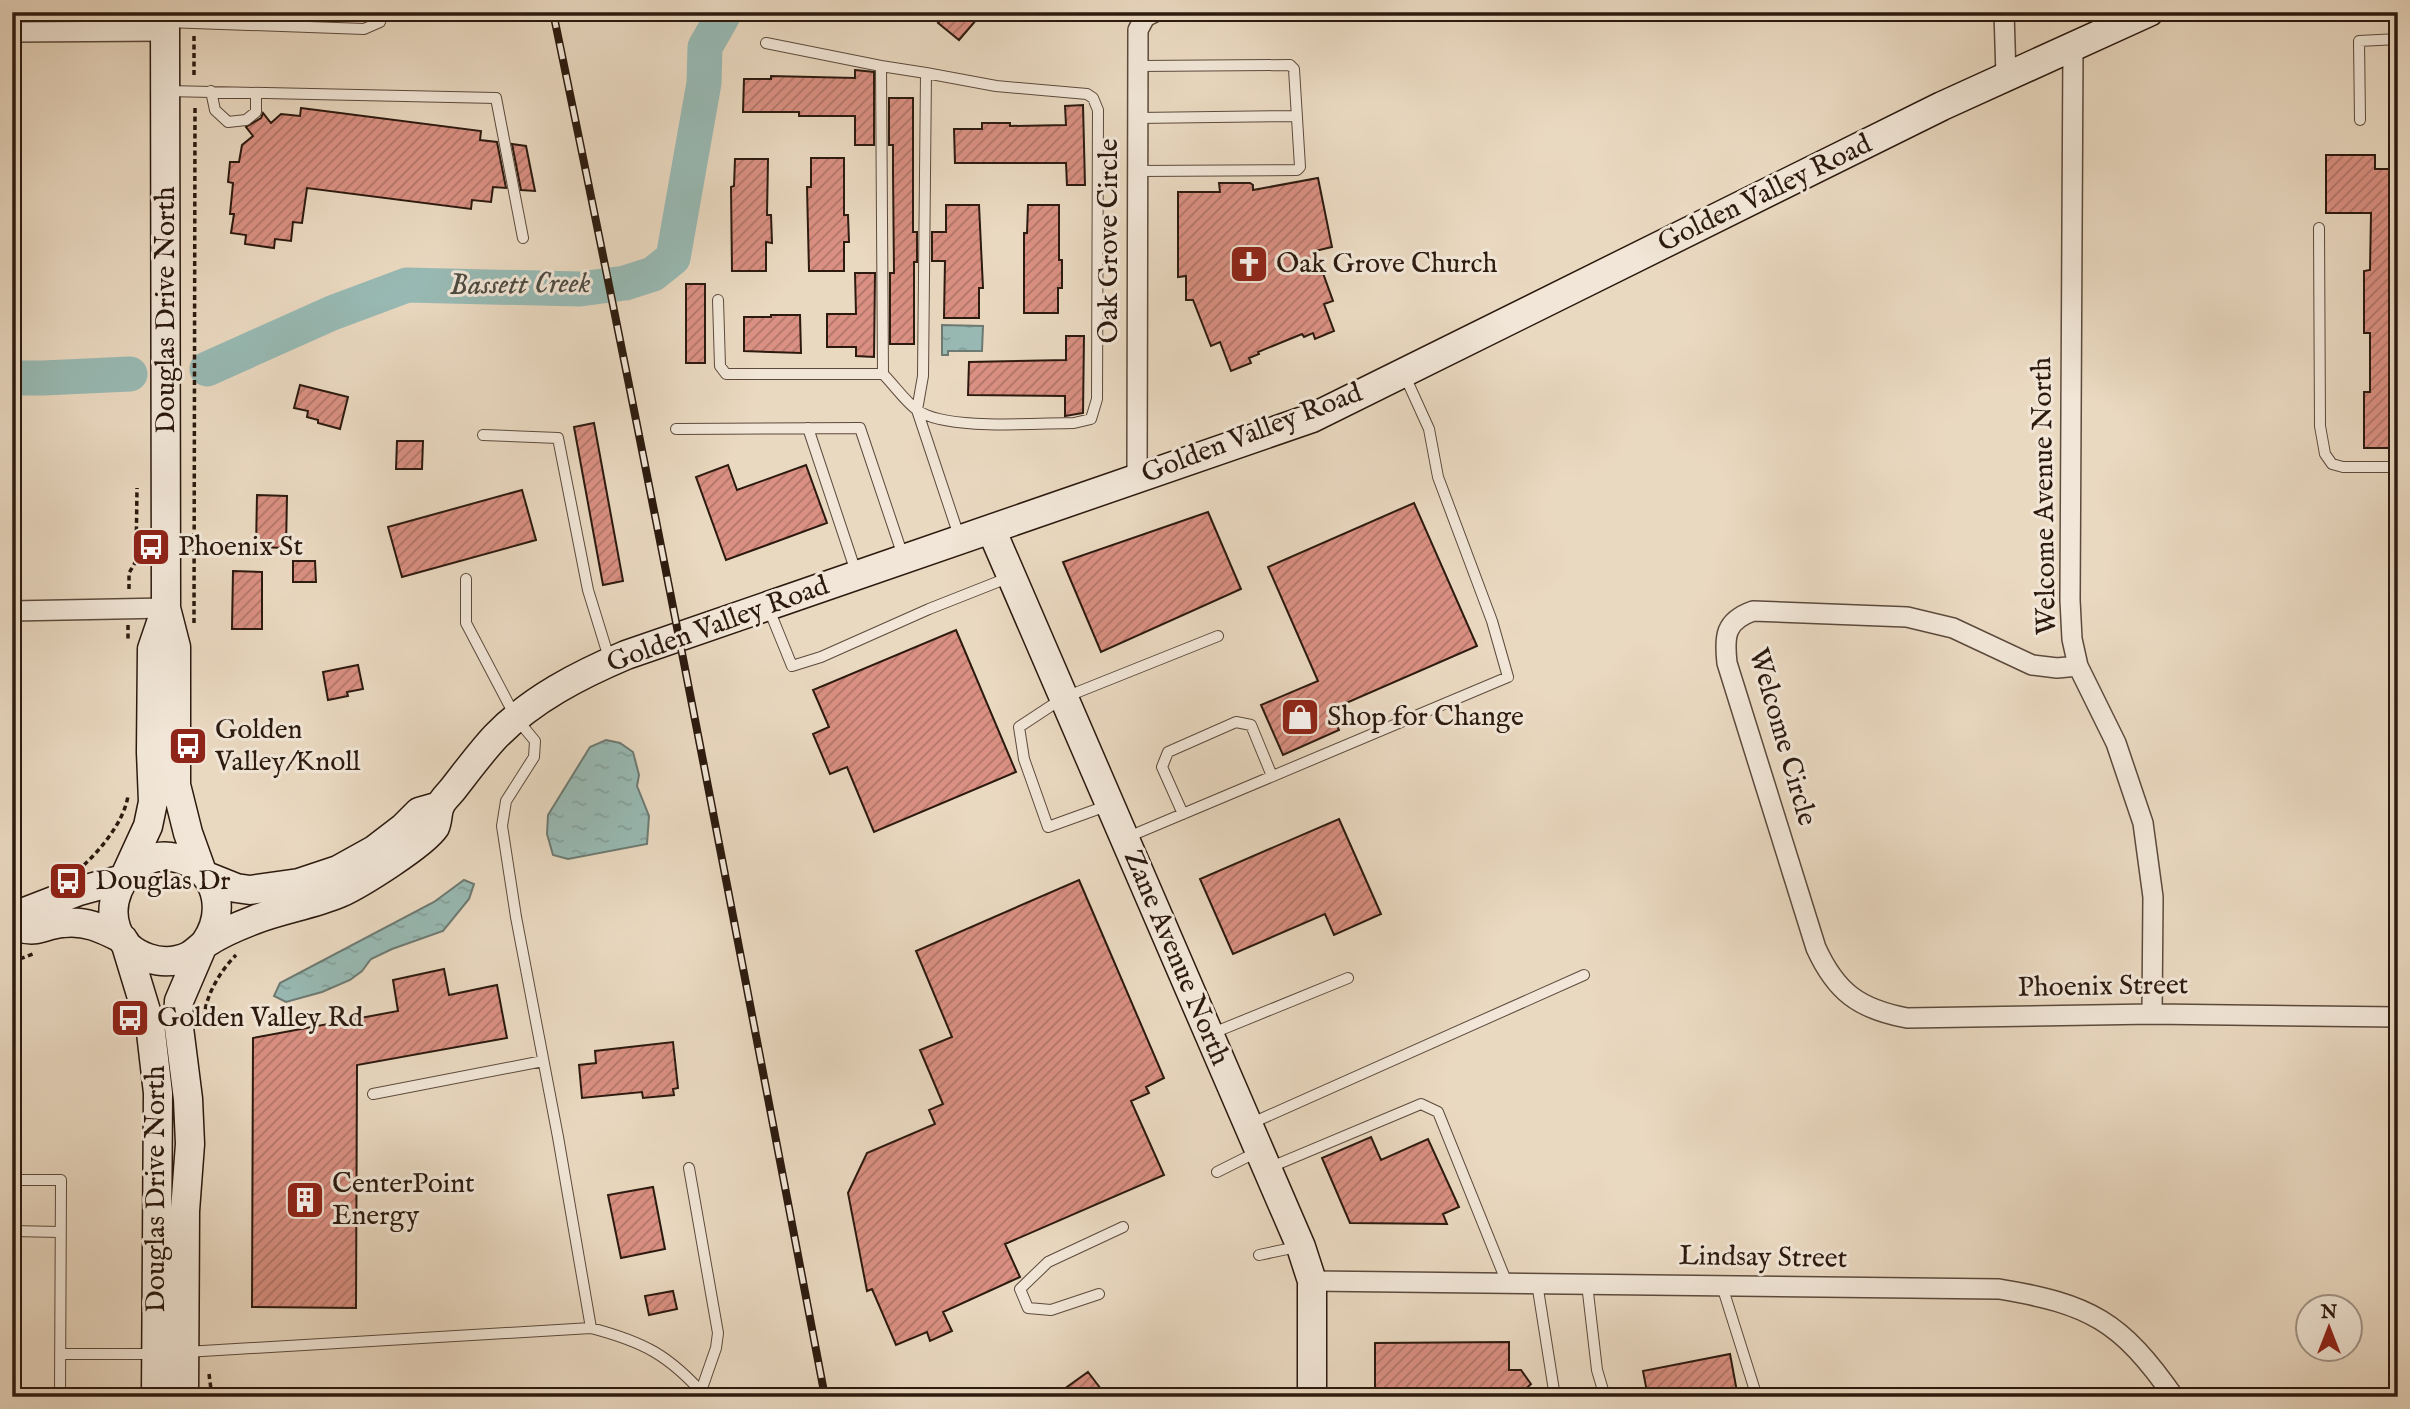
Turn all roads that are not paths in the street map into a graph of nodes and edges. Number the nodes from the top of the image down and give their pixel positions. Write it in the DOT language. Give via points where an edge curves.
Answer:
graph roads {
  1 [pos="383,12"];
  2 [pos="1155,12"];
  3 [pos="2004,12"];
  4 [pos="2149,12"];
  5 [pos="165,22"];
  6 [pos="12,32"];
  7 [pos="2398,39"];
  8 [pos="766,43"];
  9 [pos="2073,47"];
  10 [pos="881,66"];
  11 [pos="1138,66"];
  12 [pos="926,73"];
  13 [pos="2007,76"];
  14 [pos="165,91"];
  15 [pos="211,91"];
  16 [pos="256,93"];
  17 [pos="1297,116"];
  18 [pos="1137,118"];
  19 [pos="2360,120"];
  20 [pos="1136,171"];
  21 [pos="2319,228"];
  22 [pos="523,238"];
  23 [pos="718,300"];
  24 [pos="883,374"];
  25 [pos="1403,374"];
  26 [pos="916,410"];
  27 [pos="808,428"];
  28 [pos="676,429"];
  29 [pos="483,435"];
  30 [pos="2398,467"];
  31 [pos="1137,478"];
  32 [pos="991,530"];
  33 [pos="960,540"];
  34 [pos="905,560"];
  35 [pos="857,576"];
  36 [pos="1011,576"];
  37 [pos="466,579"];
  38 [pos="768,607"];
  39 [pos="166,608"];
  40 [pos="12,611"];
  41 [pos="1218,636"];
  42 [pos="611,662"];
  43 [pos="2078,666"];
  44 [pos="1063,698"];
  45 [pos="516,718"];
  46 [pos="1272,776"];
  47 [pos="1110,805"];
  48 [pos="440,806"];
  49 [pos="1182,814"];
  50 [pos="1124,838"];
  51 [pos="204,874"];
  52 [pos="124,878"];
  53 [pos="15,929"];
  54 [pos="124,941"];
  55 [pos="204,944"];
  56 [pos="1826,970"];
  57 [pos="1584,975"];
  58 [pos="1348,978"];
  59 [pos="2152,1014"];
  60 [pos="2398,1017"];
  61 [pos="1209,1035"];
  62 [pos="543,1061"];
  63 [pos="373,1094"];
  64 [pos="1248,1125"];
  65 [pos="1263,1160"];
  66 [pos="689,1168"];
  67 [pos="1217,1171"];
  68 [pos="12,1180"];
  69 [pos="1124,1227"];
  70 [pos="12,1231"];
  71 [pos="60,1232"];
  72 [pos="1301,1247"];
  73 [pos="1259,1255"];
  74 [pos="1312,1281"];
  75 [pos="1507,1283"];
  76 [pos="1536,1283"];
  77 [pos="1587,1284"];
  78 [pos="1722,1286"];
  79 [pos="1099,1294"];
  80 [pos="591,1328"];
  81 [pos="170,1353"];
  82 [pos="60,1354"];
  83 [pos="703,1394"];
  84 [pos="60,1397"];
  85 [pos="156,1397"];
  86 [pos="184,1397"];
  87 [pos="1312,1397"];
  88 [pos="1555,1397"];
  89 [pos="1605,1397"];
  90 [pos="1758,1397"];
  91 [pos="2174,1397"];
  1 -- 5 [label="lane" via="380,22 364,29"];
  2 -- 11 [label="street, Oak Grove Circle" via="1145,17 1138,30"];
  3 -- 13 [label="street"];
  4 -- 9 [label="street, Golden Valley Road"];
  5 -- 6 [label="street"];
  5 -- 14 [label="street, Douglas Drive North"];
  7 -- 19 [label="lane" via="2359,41"];
  8 -- 10 [label="lane"];
  9 -- 13 [label="street, Golden Valley Road"];
  9 -- 43 [label="street, Welcome Avenue North" via="2070,600"];
  10 -- 12 [label="lane"];
  10 -- 24 [label="lane"];
  11 -- 17 [label="lane" via="1290,65"];
  11 -- 18 [label="street, Oak Grove Circle"];
  12 -- 26 [label="lane" via="923,376"];
  12 -- 26 [label="lane" via="996,86 1073,91 1093,98 1098,110 1097,399 1091,419 1074,423 956,422"];
  13 -- 25 [label="street, Golden Valley Road"];
  14 -- 15 [label="lane"];
  14 -- 39 [label="street, Douglas Drive North"];
  15 -- 16 [label="lane"];
  15 -- 16 [label="lane" via="215,110 228,122 246,120 256,112"];
  16 -- 22 [label="lane" via="496,98"];
  17 -- 18 [label="lane"];
  17 -- 20 [label="lane" via="1297,170"];
  18 -- 20 [label="street, Oak Grove Circle"];
  20 -- 31 [label="street, Oak Grove Circle"];
  21 -- 30 [label="lane" via="2320,426 2325,454 2332,464 2343,467"];
  23 -- 24 [label="lane" via="720,366 726,374"];
  24 -- 26 [label="lane"];
  25 -- 31 [label="street, Golden Valley Road" via="1312,418"];
  25 -- 46 [label="lane" via="1429,429 1438,477 1508,677"];
  26 -- 33 [label="lane"];
  27 -- 28 [label="lane"];
  27 -- 34 [label="lane" via="860,428"];
  27 -- 35 [label="lane"];
  29 -- 42 [label="lane" via="558,438 588,590"];
  31 -- 32 [label="street, Golden Valley Road"];
  32 -- 33 [label="street, Golden Valley Road"];
  32 -- 36 [label="street, Zane Avenue North"];
  33 -- 34 [label="street, Golden Valley Road"];
  34 -- 35 [label="street, Golden Valley Road"];
  35 -- 38 [label="street, Golden Valley Road"];
  36 -- 38 [label="lane" via="792,666"];
  36 -- 44 [label="street, Zane Avenue North"];
  37 -- 45 [label="lane" via="466,623"];
  38 -- 42 [label="street, Golden Valley Road"];
  39 -- 40 [label="street"];
  39 -- 51 [label="street, Douglas Drive North" via="176,647 176,785"];
  39 -- 52 [label="street, Douglas Drive North" via="152,649 153,802 148,826"];
  41 -- 44 [label="lane"];
  42 -- 45 [label="street, Golden Valley Road" via="572,680"];
  43 -- 56 [label="street, Welcome Circle" via="2032,665 1953,628 1907,617 1753,611 1730,625 1725,643 1727,663"];
  43 -- 59 [label="street, Welcome Avenue North" via="2116,743 2143,823 2153,897"];
  44 -- 47 [label="street, Zane Avenue North"];
  44 -- 47 [label="lane" via="1019,727 1024,759 1048,827"];
  45 -- 48 [label="street, Golden Valley Road"];
  45 -- 62 [label="lane" via="535,741 534,757 506,801 502,827"];
  46 -- 49 [label="lane"];
  46 -- 49 [label="lane" via="1251,724 1236,722 1168,752 1162,767"];
  47 -- 50 [label="street, Zane Avenue North"];
  48 -- 51 [label="street, Golden Valley Road" via="419,812 374,850 338,870 299,883 250,890"];
  48 -- 55 [label="street, Golden Valley Road" via="435,827 370,876 339,893 254,920"];
  49 -- 50 [label="lane"];
  50 -- 61 [label="street, Zane Avenue North"];
  51 -- 52 [label="street" via="181,860 163,857 144,862"];
  51 -- 55 [label="street" via="215,893 218,914"];
  52 -- 53 [label="street" via="22,913"];
  52 -- 54 [label="street" via="114,903"];
  53 -- 54 [label="street" via="31,932 83,922"];
  54 -- 55 [label="street" via="140,955 163,962 186,957"];
  54 -- 81 [label="street, Douglas Drive North" via="150,1024 158,1093"];
  55 -- 81 [label="street, Douglas Drive North" via="179,1000 190,1144"];
  56 -- 59 [label="street, Phoenix Street" via="1860,1003 1906,1018"];
  57 -- 64 [label="lane"];
  58 -- 61 [label="lane"];
  59 -- 60 [label="street, Phoenix Street"];
  61 -- 64 [label="street, Zane Avenue North"];
  62 -- 63 [label="lane"];
  62 -- 80 [label="lane"];
  64 -- 65 [label="street, Zane Avenue North"];
  65 -- 67 [label="lane"];
  65 -- 72 [label="street, Zane Avenue North"];
  65 -- 75 [label="lane" via="1421,1104 1438,1112"];
  66 -- 83 [label="lane" via="718,1333"];
  68 -- 71 [label="lane" via="61,1180"];
  69 -- 79 [label="lane" via="1048,1262 1020,1289 1028,1308 1051,1310"];
  70 -- 71 [label="lane"];
  71 -- 82 [label="lane"];
  72 -- 73 [label="lane"];
  72 -- 74 [label="street, Zane Avenue North"];
  74 -- 75 [label="street, Lindsay Street"];
  74 -- 87 [label="street, Zane Avenue North"];
  75 -- 76 [label="street, Lindsay Street"];
  76 -- 77 [label="street, Lindsay Street"];
  76 -- 88 [label="lane"];
  77 -- 78 [label="street, Lindsay Street"];
  77 -- 89 [label="lane" via="1597,1370"];
  78 -- 90 [label="lane"];
  78 -- 91 [label="street, Lindsay Street" via="1999,1289 2040,1296 2078,1307 2114,1327 2143,1354"];
  80 -- 81 [label="lane"];
  80 -- 83 [label="lane" via="630,1338 660,1353"];
  81 -- 82 [label="lane"];
  81 -- 85 [label="street, Douglas Drive North"];
  81 -- 86 [label="street, Douglas Drive North"];
  82 -- 84 [label="lane"];
}
